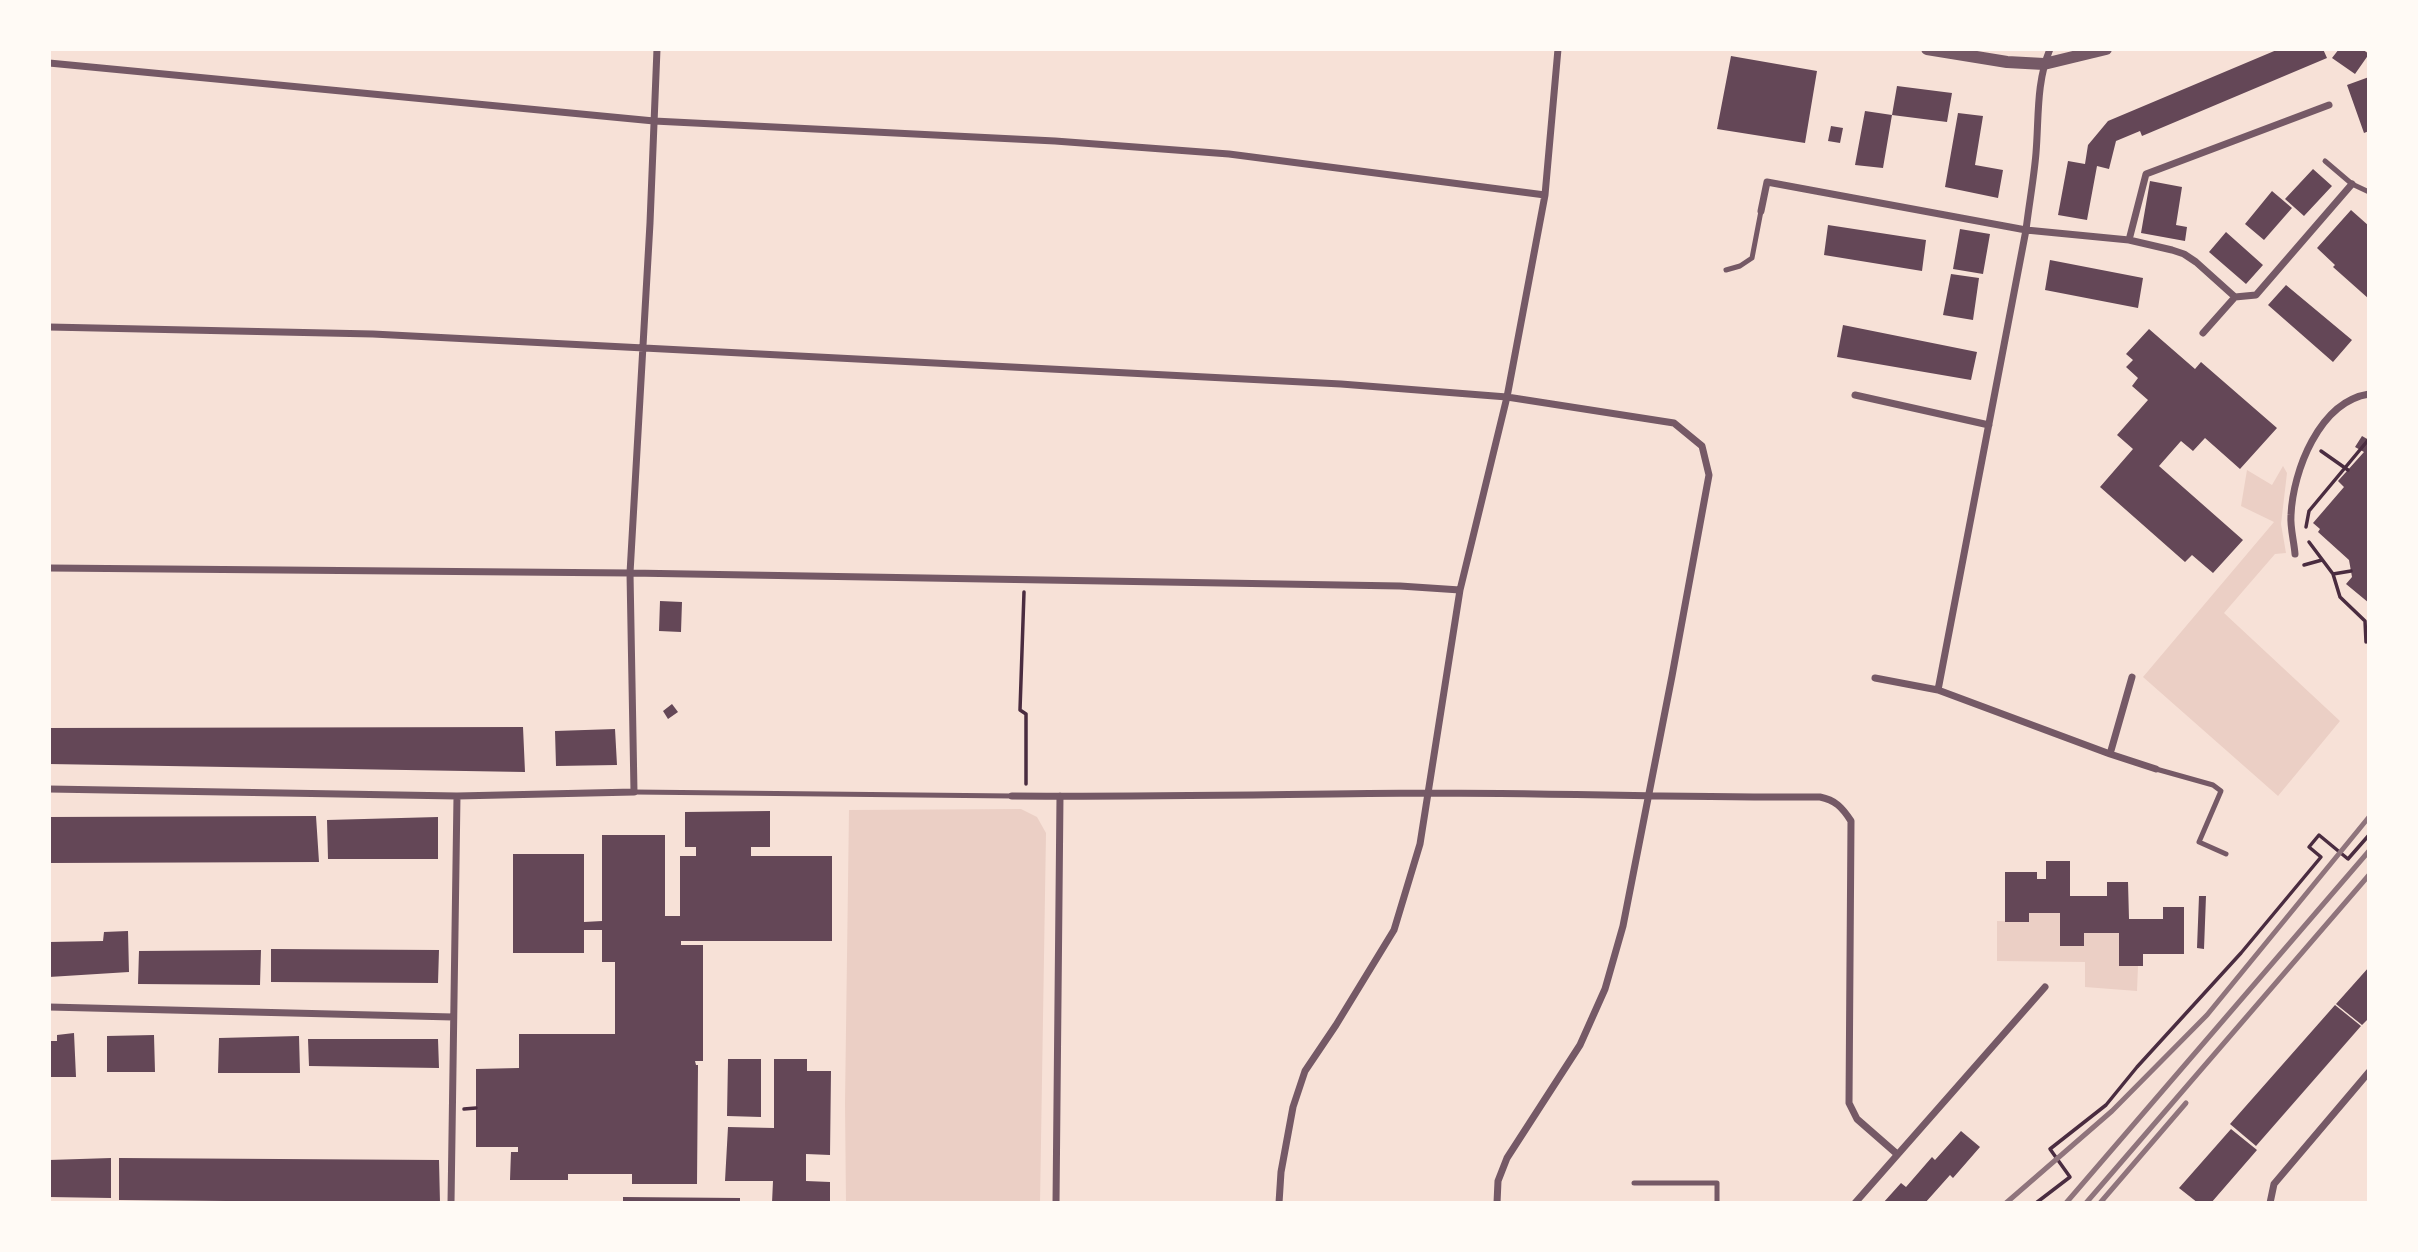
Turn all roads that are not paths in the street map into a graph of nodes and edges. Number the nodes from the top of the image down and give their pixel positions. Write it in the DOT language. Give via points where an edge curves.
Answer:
graph roads {
  1 [pos="657,49"];
  2 [pos="1558,49"];
  3 [pos="1927,49"];
  4 [pos="2050,49"];
  5 [pos="2106,49"];
  6 [pos="49,63"];
  7 [pos="2044,64"];
  8 [pos="2329,104"];
  9 [pos="654,121"];
  10 [pos="2325,161"];
  11 [pos="2352,184"];
  12 [pos="2369,192"];
  13 [pos="1545,195"];
  14 [pos="1761,211"];
  15 [pos="2026,230"];
  16 [pos="2129,240"];
  17 [pos="1726,270"];
  18 [pos="2235,297"];
  19 [pos="49,327"];
  20 [pos="2200,331"];
  21 [pos="643,347"];
  22 [pos="2369,394"];
  23 [pos="1855,395"];
  24 [pos="1507,397"];
  25 [pos="1989,425"];
  26 [pos="2295,554"];
  27 [pos="49,569"];
  28 [pos="631,573"];
  29 [pos="1460,590"];
  30 [pos="2132,677"];
  31 [pos="1875,678"];
  32 [pos="1938,690"];
  33 [pos="2110,754"];
  34 [pos="2156,769"];
  35 [pos="49,789"];
  36 [pos="634,792"];
  37 [pos="1427,793"];
  38 [pos="1648,794"];
  39 [pos="457,796"];
  40 [pos="1012,796"];
  41 [pos="1060,796"];
  42 [pos="2226,854"];
  43 [pos="2045,987"];
  44 [pos="49,1007"];
  45 [pos="453,1017"];
  46 [pos="2369,1072"];
  47 [pos="1897,1154"];
  48 [pos="1634,1183"];
  49 [pos="451,1203"];
  50 [pos="1056,1203"];
  51 [pos="1279,1203"];
  52 [pos="1497,1203"];
  53 [pos="1717,1203"];
  54 [pos="1855,1203"];
  55 [pos="2270,1203"];
  1 -- 9 [label="street"];
  2 -- 13 [label="street"];
  3 -- 7 [label="street"];
  4 -- 7 [label="street"];
  5 -- 7 [label="street"];
  6 -- 9 [label="street"];
  7 -- 15 [label="street"];
  8 -- 16 [label="street" via="2146,174"];
  9 -- 13 [label="street" via="1229,154"];
  9 -- 21 [label="street"];
  10 -- 11 [label="lane"];
  11 -- 12 [label="lane"];
  11 -- 18 [label="street" via="2256,295"];
  13 -- 24 [label="street"];
  14 -- 15 [label="street" via="1767,182"];
  14 -- 17 [label="lane" via="1752,258"];
  15 -- 16 [label="street"];
  15 -- 25 [label="street"];
  16 -- 18 [label="street" via="2184,254"];
  18 -- 20 [label="street"];
  19 -- 21 [label="street" via="373,334"];
  21 -- 24 [label="street"];
  21 -- 28 [label="street"];
  22 -- 26 [label="street" via="2336,410 2309,444 2299,469 2291,516"];
  23 -- 25 [label="street"];
  24 -- 29 [label="street"];
  24 -- 38 [label="street" via="1674,423 1702,446 1709,475"];
  25 -- 32 [label="street"];
  27 -- 28 [label="street"];
  28 -- 29 [label="street"];
  28 -- 36 [label="street"];
  29 -- 37 [label="street"];
  30 -- 33 [label="street"];
  31 -- 32 [label="street"];
  32 -- 33 [label="street"];
  33 -- 34 [label="street"];
  34 -- 42 [label="lane" via="2221,791 2199,842"];
  35 -- 39 [label="street"];
  36 -- 39 [label="street"];
  36 -- 40 [label="lane"];
  37 -- 38 [label="street"];
  37 -- 41 [label="street"];
  37 -- 51 [label="street" via="1420,844 1394,930 1305,1071 1293,1107"];
  38 -- 47 [label="street" via="1820,797 1832,799 1844,810 1851,821 1849,1103 1857,1119"];
  38 -- 52 [label="street" via="1623,926 1605,989 1580,1045 1507,1158 1498,1181"];
  39 -- 45 [label="street"];
  40 -- 41 [label="street"];
  41 -- 50 [label="street"];
  43 -- 47 [label="street"];
  44 -- 45 [label="street"];
  45 -- 49 [label="street"];
  46 -- 55 [label="street" via="2274,1184"];
  47 -- 54 [label="street"];
  48 -- 53 [label="lane" via="1717,1184"];
}
